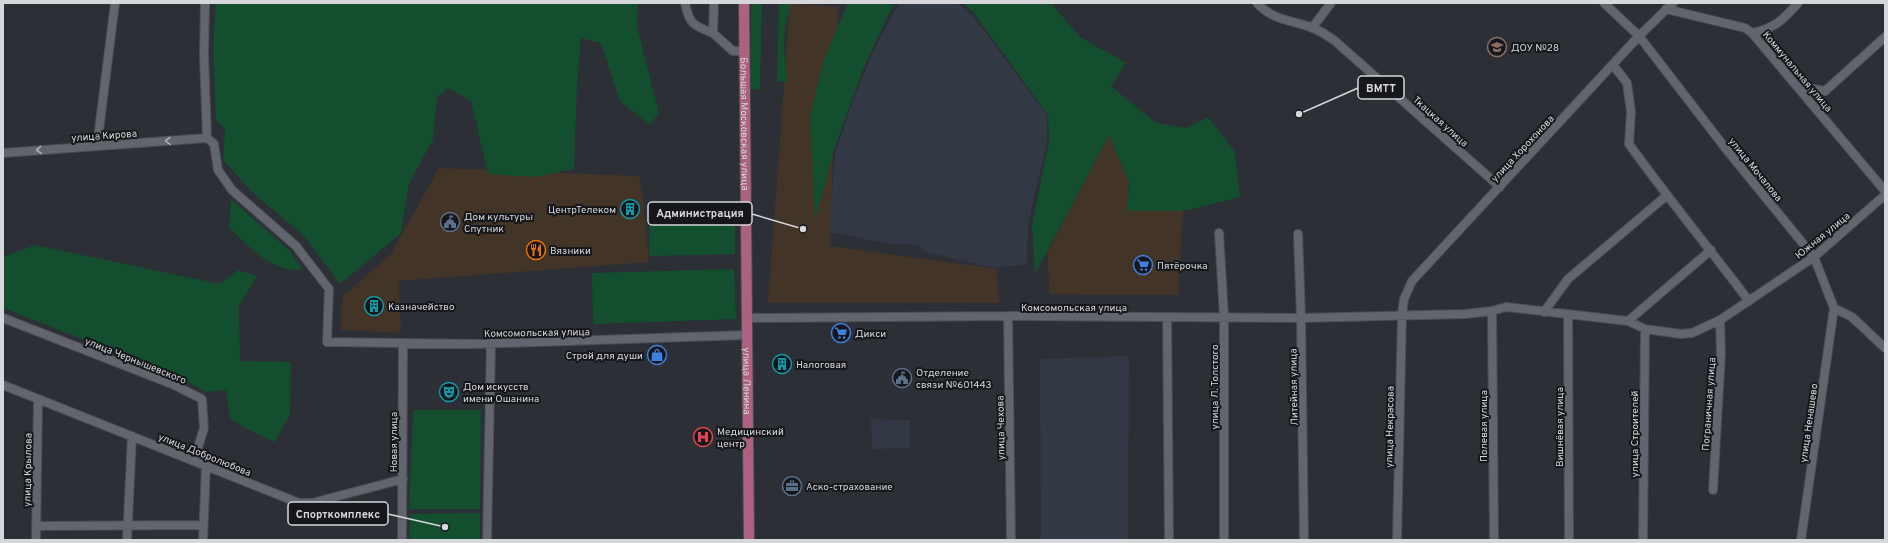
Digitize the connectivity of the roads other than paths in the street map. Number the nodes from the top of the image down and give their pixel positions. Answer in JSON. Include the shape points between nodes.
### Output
{"nodes":[{"id":1,"x":115,"y":3,"type":"edge"},
{"id":2,"x":205,"y":3,"type":"edge"},
{"id":3,"x":685,"y":3,"type":"edge"},
{"id":4,"x":714,"y":3,"type":"edge"},
{"id":5,"x":744,"y":3,"type":"edge"},
{"id":6,"x":1257,"y":3,"type":"edge"},
{"id":7,"x":1331,"y":3,"type":"edge"},
{"id":8,"x":1604,"y":3,"type":"edge"},
{"id":9,"x":1798,"y":3,"type":"edge"},
{"id":10,"x":1670,"y":6,"type":"edge"},
{"id":11,"x":1312,"y":28,"type":"junction"},
{"id":12,"x":714,"y":33,"type":"junction"},
{"id":13,"x":1752,"y":33,"type":"junction"},
{"id":14,"x":1639,"y":36,"type":"junction"},
{"id":15,"x":1885,"y":37,"type":"edge"},
{"id":16,"x":743,"y":51,"type":"junction"},
{"id":17,"x":1612,"y":65,"type":"junction"},
{"id":18,"x":1798,"y":86,"type":"junction"},
{"id":19,"x":207,"y":138,"type":"junction"},
{"id":20,"x":97,"y":146,"type":"junction"},
{"id":21,"x":3,"y":152,"type":"edge"},
{"id":22,"x":1500,"y":187,"type":"junction"},
{"id":23,"x":1885,"y":191,"type":"edge"},
{"id":24,"x":1885,"y":195,"type":"edge"},
{"id":25,"x":1666,"y":196,"type":"junction"},
{"id":26,"x":1219,"y":233,"type":"dead end"},
{"id":27,"x":1298,"y":234,"type":"dead end"},
{"id":28,"x":1711,"y":250,"type":"junction"},
{"id":29,"x":1814,"y":257,"type":"junction"},
{"id":30,"x":1749,"y":301,"type":"junction"},
{"id":31,"x":1834,"y":308,"type":"junction"},
{"id":32,"x":1492,"y":311,"type":"junction"},
{"id":33,"x":1544,"y":312,"type":"junction"},
{"id":34,"x":1402,"y":314,"type":"junction"},
{"id":35,"x":1568,"y":315,"type":"junction"},
{"id":36,"x":1008,"y":316,"type":"junction"},
{"id":37,"x":1224,"y":316,"type":"junction"},
{"id":38,"x":1167,"y":317,"type":"junction"},
{"id":39,"x":3,"y":318,"type":"edge"},
{"id":40,"x":747,"y":318,"type":"junction"},
{"id":41,"x":1301,"y":318,"type":"junction"},
{"id":42,"x":1720,"y":320,"type":"junction"},
{"id":43,"x":1628,"y":321,"type":"junction"},
{"id":44,"x":1645,"y":329,"type":"junction"},
{"id":45,"x":747,"y":335,"type":"junction"},
{"id":46,"x":491,"y":343,"type":"junction"},
{"id":47,"x":403,"y":344,"type":"junction"},
{"id":48,"x":1885,"y":348,"type":"edge"},
{"id":49,"x":3,"y":386,"type":"edge"},
{"id":50,"x":38,"y":400,"type":"junction"},
{"id":51,"x":132,"y":436,"type":"junction"},
{"id":52,"x":194,"y":460,"type":"junction"},
{"id":53,"x":206,"y":465,"type":"junction"},
{"id":54,"x":403,"y":479,"type":"junction"},
{"id":55,"x":1713,"y":490,"type":"dead end"},
{"id":56,"x":203,"y":525,"type":"junction"},
{"id":57,"x":36,"y":526,"type":"junction"},
{"id":58,"x":127,"y":526,"type":"junction"},
{"id":59,"x":36,"y":540,"type":"edge"},
{"id":60,"x":127,"y":540,"type":"edge"},
{"id":61,"x":203,"y":540,"type":"edge"},
{"id":62,"x":402,"y":540,"type":"edge"},
{"id":63,"x":487,"y":540,"type":"edge"},
{"id":64,"x":749,"y":540,"type":"edge"},
{"id":65,"x":1011,"y":540,"type":"edge"},
{"id":66,"x":1169,"y":540,"type":"edge"},
{"id":67,"x":1224,"y":540,"type":"edge"},
{"id":68,"x":1304,"y":540,"type":"edge"},
{"id":69,"x":1397,"y":540,"type":"edge"},
{"id":70,"x":1494,"y":540,"type":"edge"},
{"id":71,"x":1569,"y":540,"type":"edge"},
{"id":72,"x":1643,"y":540,"type":"edge"},
{"id":73,"x":1801,"y":540,"type":"edge"}],
"edges":[{"from":1,"to":20,"type":"street"},
{"from":2,"to":19,"type":"street"},
{"from":3,"to":12,"type":"street","via":[[688,18],[696,27]]},
{"from":4,"to":12,"type":"street"},
{"from":5,"to":16,"type":"main road","name":"Большая Московская улица"},
{"from":6,"to":11,"type":"street","name":"Ткацкая улица","via":[[1269,14],[1280,19]]},
{"from":7,"to":11,"type":"street"},
{"from":8,"to":14,"type":"street","name":"улица Мочалова"},
{"from":9,"to":13,"type":"street","via":[[1769,29]]},
{"from":10,"to":13,"type":"street","name":"Коммунальная улица","via":[[1745,28]]},
{"from":10,"to":14,"type":"street","name":"улица Хорохонова"},
{"from":11,"to":22,"type":"street","name":"Ткацкая улица","via":[[1335,41]]},
{"from":12,"to":16,"type":"street","via":[[733,51]]},
{"from":13,"to":18,"type":"street","name":"Коммунальная улица"},
{"from":14,"to":17,"type":"street","name":"улица Хорохонова"},
{"from":14,"to":29,"type":"street","name":"улица Мочалова"},
{"from":15,"to":18,"type":"street","via":[[1825,91]]},
{"from":16,"to":40,"type":"main road","name":"Большая Московская улица"},
{"from":17,"to":22,"type":"street","name":"улица Хорохонова"},
{"from":17,"to":25,"type":"street","via":[[1627,83],[1632,112],[1629,144]]},
{"from":18,"to":23,"type":"street","name":"Коммунальная улица"},
{"from":19,"to":20,"type":"street","name":"улица Кирова","one_way":true},
{"from":19,"to":47,"type":"street","name":"Комсомольская улица","via":[[214,144],[218,170],[232,190],[296,246],[328,289],[327,342]]},
{"from":20,"to":21,"type":"street","name":"улица Кирова","one_way":true},
{"from":22,"to":34,"type":"street","name":"улица Хорохонова","via":[[1412,280],[1404,299]]},
{"from":24,"to":29,"type":"street","name":"Южная улица"},
{"from":25,"to":28,"type":"street"},
{"from":25,"to":33,"type":"street","via":[[1568,279]]},
{"from":26,"to":37,"type":"street","name":"улица Л. Толстого"},
{"from":27,"to":41,"type":"street","name":"Литейная улица"},
{"from":28,"to":30,"type":"street"},
{"from":28,"to":43,"type":"street"},
{"from":29,"to":30,"type":"street","name":"Южная улица"},
{"from":29,"to":31,"type":"street","name":"улица Мочалова"},
{"from":30,"to":42,"type":"street","name":"Южная улица"},
{"from":31,"to":48,"type":"street","via":[[1852,317]]},
{"from":31,"to":73,"type":"street","name":"улица Ненашево"},
{"from":32,"to":33,"type":"street","name":"Комсомольская улица","via":[[1506,307]]},
{"from":32,"to":34,"type":"street","name":"Комсомольская улица","via":[[1465,314]]},
{"from":32,"to":70,"type":"street","name":"Полевая улица"},
{"from":33,"to":35,"type":"street","name":"Комсомольская улица"},
{"from":34,"to":41,"type":"street","name":"Комсомольская улица"},
{"from":34,"to":69,"type":"street","name":"улица Некрасова"},
{"from":35,"to":43,"type":"street","name":"Южная улица"},
{"from":35,"to":71,"type":"street","name":"Вишнёвая улица"},
{"from":36,"to":38,"type":"street","name":"Комсомольская улица"},
{"from":36,"to":40,"type":"street","name":"Комсомольская улица"},
{"from":36,"to":65,"type":"street","name":"улица Чехова"},
{"from":37,"to":38,"type":"street","name":"Комсомольская улица"},
{"from":37,"to":41,"type":"street","name":"Комсомольская улица"},
{"from":37,"to":67,"type":"street","name":"улица Л. Толстого"},
{"from":38,"to":66,"type":"street"},
{"from":39,"to":52,"type":"street","name":"улица Чернышевского","via":[[172,384],[202,399],[204,428]]},
{"from":40,"to":45,"type":"main road","name":"улица Ленина"},
{"from":41,"to":68,"type":"street","name":"Литейная улица"},
{"from":42,"to":44,"type":"street","name":"Южная улица","via":[[1692,333]]},
{"from":42,"to":55,"type":"street","name":"Пограничная улица","via":[[1721,353]]},
{"from":43,"to":44,"type":"street","name":"Южная улица"},
{"from":44,"to":72,"type":"street","name":"улица Строителей"},
{"from":45,"to":46,"type":"street","name":"Комсомольская улица"},
{"from":45,"to":64,"type":"main road","name":"улица Ленина"},
{"from":46,"to":47,"type":"street","name":"Комсомольская улица"},
{"from":46,"to":63,"type":"street"},
{"from":47,"to":54,"type":"street","name":"Новая улица"},
{"from":49,"to":50,"type":"street","name":"улица Добролюбова"},
{"from":50,"to":51,"type":"street","name":"улица Добролюбова"},
{"from":50,"to":57,"type":"street","name":"улица Крылова"},
{"from":51,"to":52,"type":"street","name":"улица Добролюбова"},
{"from":51,"to":58,"type":"street"},
{"from":52,"to":53,"type":"street","name":"улица Добролюбова"},
{"from":53,"to":54,"type":"street","name":"улица Добролюбова","via":[[299,503],[312,503]]},
{"from":53,"to":56,"type":"street"},
{"from":54,"to":62,"type":"street","name":"Новая улица"},
{"from":56,"to":58,"type":"street"},
{"from":56,"to":61,"type":"street"},
{"from":57,"to":58,"type":"street"},
{"from":57,"to":59,"type":"street","name":"улица Крылова"},
{"from":58,"to":60,"type":"street"}]}
